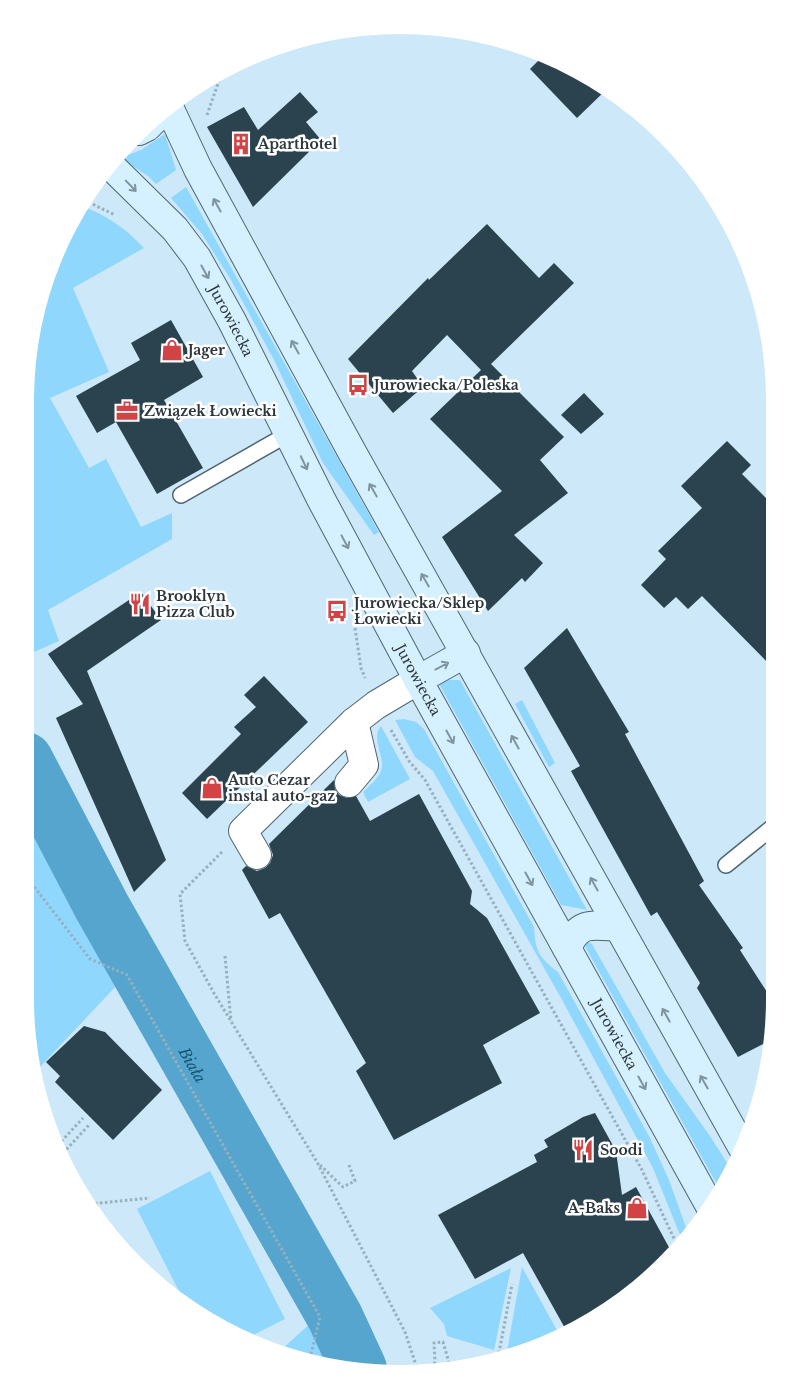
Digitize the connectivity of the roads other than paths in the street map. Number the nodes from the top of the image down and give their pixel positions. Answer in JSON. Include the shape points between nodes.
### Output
{"nodes":[{"id":1,"x":172,"y":113,"type":"edge"},
{"id":2,"x":115,"y":170,"type":"edge"},
{"id":3,"x":290,"y":433,"type":"junction"},
{"id":4,"x":181,"y":495,"type":"dead end"},
{"id":5,"x":466,"y":653,"type":"junction"},
{"id":6,"x":418,"y":680,"type":"junction"},
{"id":7,"x":354,"y":722,"type":"junction"},
{"id":8,"x":349,"y":783,"type":"dead end"},
{"id":9,"x":766,"y":832,"type":"edge"},
{"id":10,"x":257,"y":856,"type":"dead end"},
{"id":11,"x":726,"y":865,"type":"dead end"},
{"id":12,"x":618,"y":926,"type":"junction"},
{"id":13,"x":567,"y":948,"type":"junction"},
{"id":14,"x":738,"y":1139,"type":"edge"},
{"id":15,"x":707,"y":1199,"type":"edge"}],
"edges":[{"from":5,"to":1,"type":"street","one_way":true,"via":[[352,452],[198,169]]},
{"from":2,"to":3,"type":"street","name":"Jurowiecka","one_way":true,"via":[[175,229],[197,258]]},
{"from":3,"to":4,"type":"lane"},
{"from":3,"to":6,"type":"street","name":"Jurowiecka","one_way":true},
{"from":6,"to":5,"type":"street","one_way":true},
{"from":12,"to":5,"type":"street","one_way":true},
{"from":6,"to":7,"type":"street"},
{"from":6,"to":13,"type":"street","name":"Jurowiecka","one_way":true},
{"from":7,"to":8,"type":"street","via":[[364,765]]},
{"from":7,"to":10,"type":"street","via":[[244,831]]},
{"from":9,"to":11,"type":"lane"},
{"from":12,"to":13,"type":"street","via":[[587,926],[576,931]]},
{"from":14,"to":12,"type":"street","one_way":true},
{"from":13,"to":15,"type":"street","name":"Jurowiecka","one_way":true}]}
